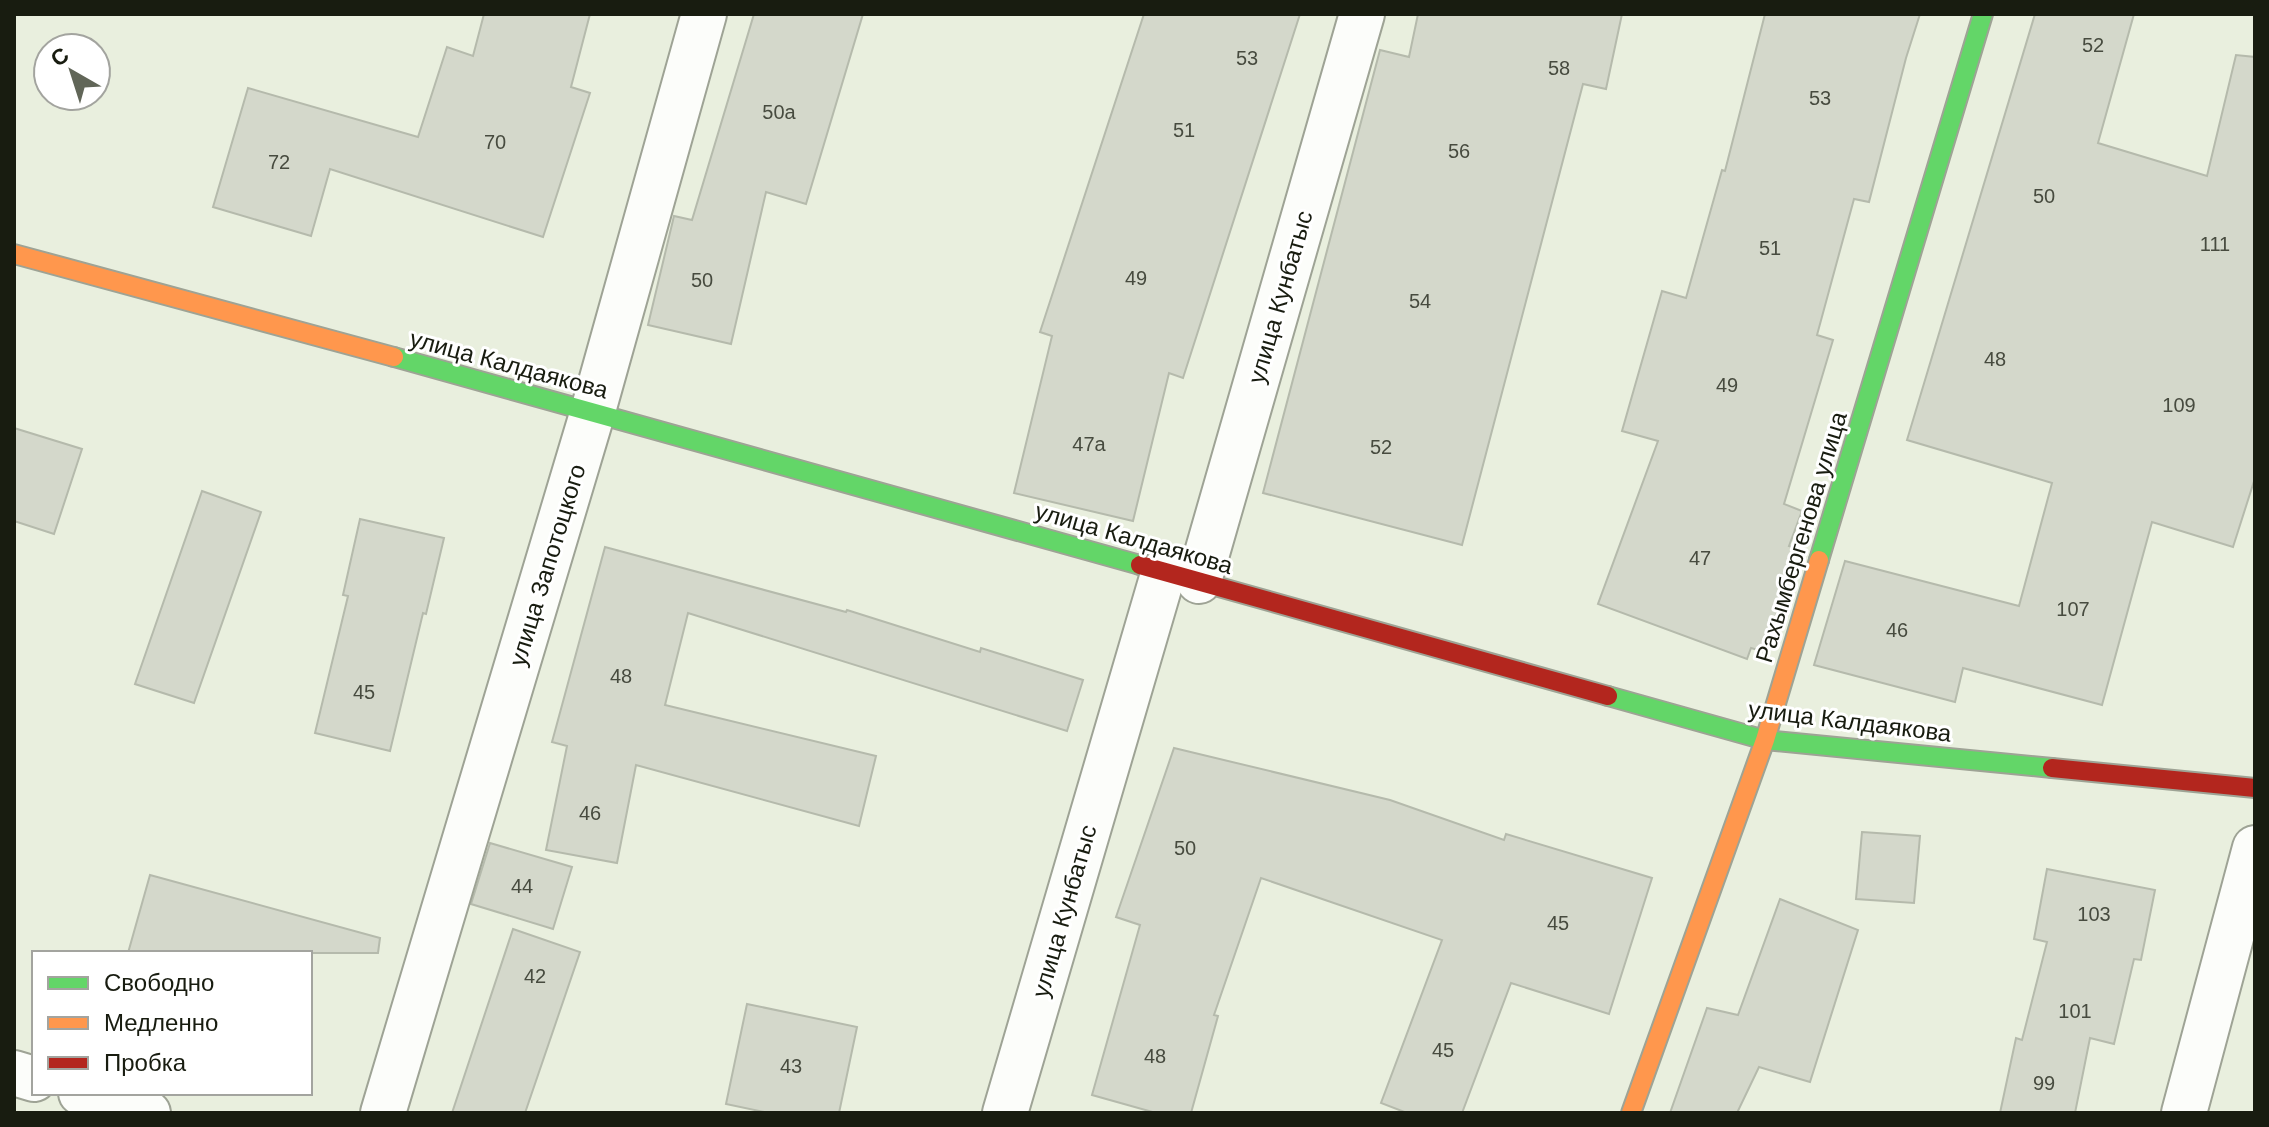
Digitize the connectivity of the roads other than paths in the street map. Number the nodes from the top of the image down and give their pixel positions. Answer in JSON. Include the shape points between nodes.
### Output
{"nodes":[{"id":1,"x":704,"y":14,"type":"edge"},
{"id":2,"x":1362,"y":14,"type":"edge"},
{"id":3,"x":1983,"y":14,"type":"edge"},
{"id":4,"x":14,"y":254,"type":"edge"},
{"id":5,"x":593,"y":411,"type":"junction"},
{"id":6,"x":1181,"y":576,"type":"junction"},
{"id":7,"x":1765,"y":740,"type":"junction"},
{"id":8,"x":2255,"y":788,"type":"edge"},
{"id":9,"x":2255,"y":848,"type":"edge"},
{"id":10,"x":88,"y":1095,"type":"edge"},
{"id":11,"x":148,"y":1113,"type":"edge"},
{"id":12,"x":383,"y":1113,"type":"edge"},
{"id":13,"x":1005,"y":1113,"type":"edge"},
{"id":14,"x":1631,"y":1113,"type":"edge"},
{"id":15,"x":2184,"y":1113,"type":"edge"}],
"edges":[{"from":1,"to":5,"type":"street","name":"улица Запотоцкого"},
{"from":2,"to":6,"type":"street","name":"улица Кунбатыс"},
{"from":3,"to":7,"type":"street","name":"Рахымбергенова улица"},
{"from":4,"to":5,"type":"street","name":"улица Калдаякова"},
{"from":5,"to":6,"type":"street","name":"улица Калдаякова"},
{"from":5,"to":12,"type":"street","name":"улица Запотоцкого"},
{"from":6,"to":7,"type":"street","name":"улица Калдаякова"},
{"from":6,"to":13,"type":"street","name":"улица Кунбатыс"},
{"from":7,"to":8,"type":"street","name":"улица Калдаякова"},
{"from":7,"to":14,"type":"street","name":"Рахымбергенова улица"},
{"from":9,"to":15,"type":"street"},
{"from":10,"to":11,"type":"street"}]}
